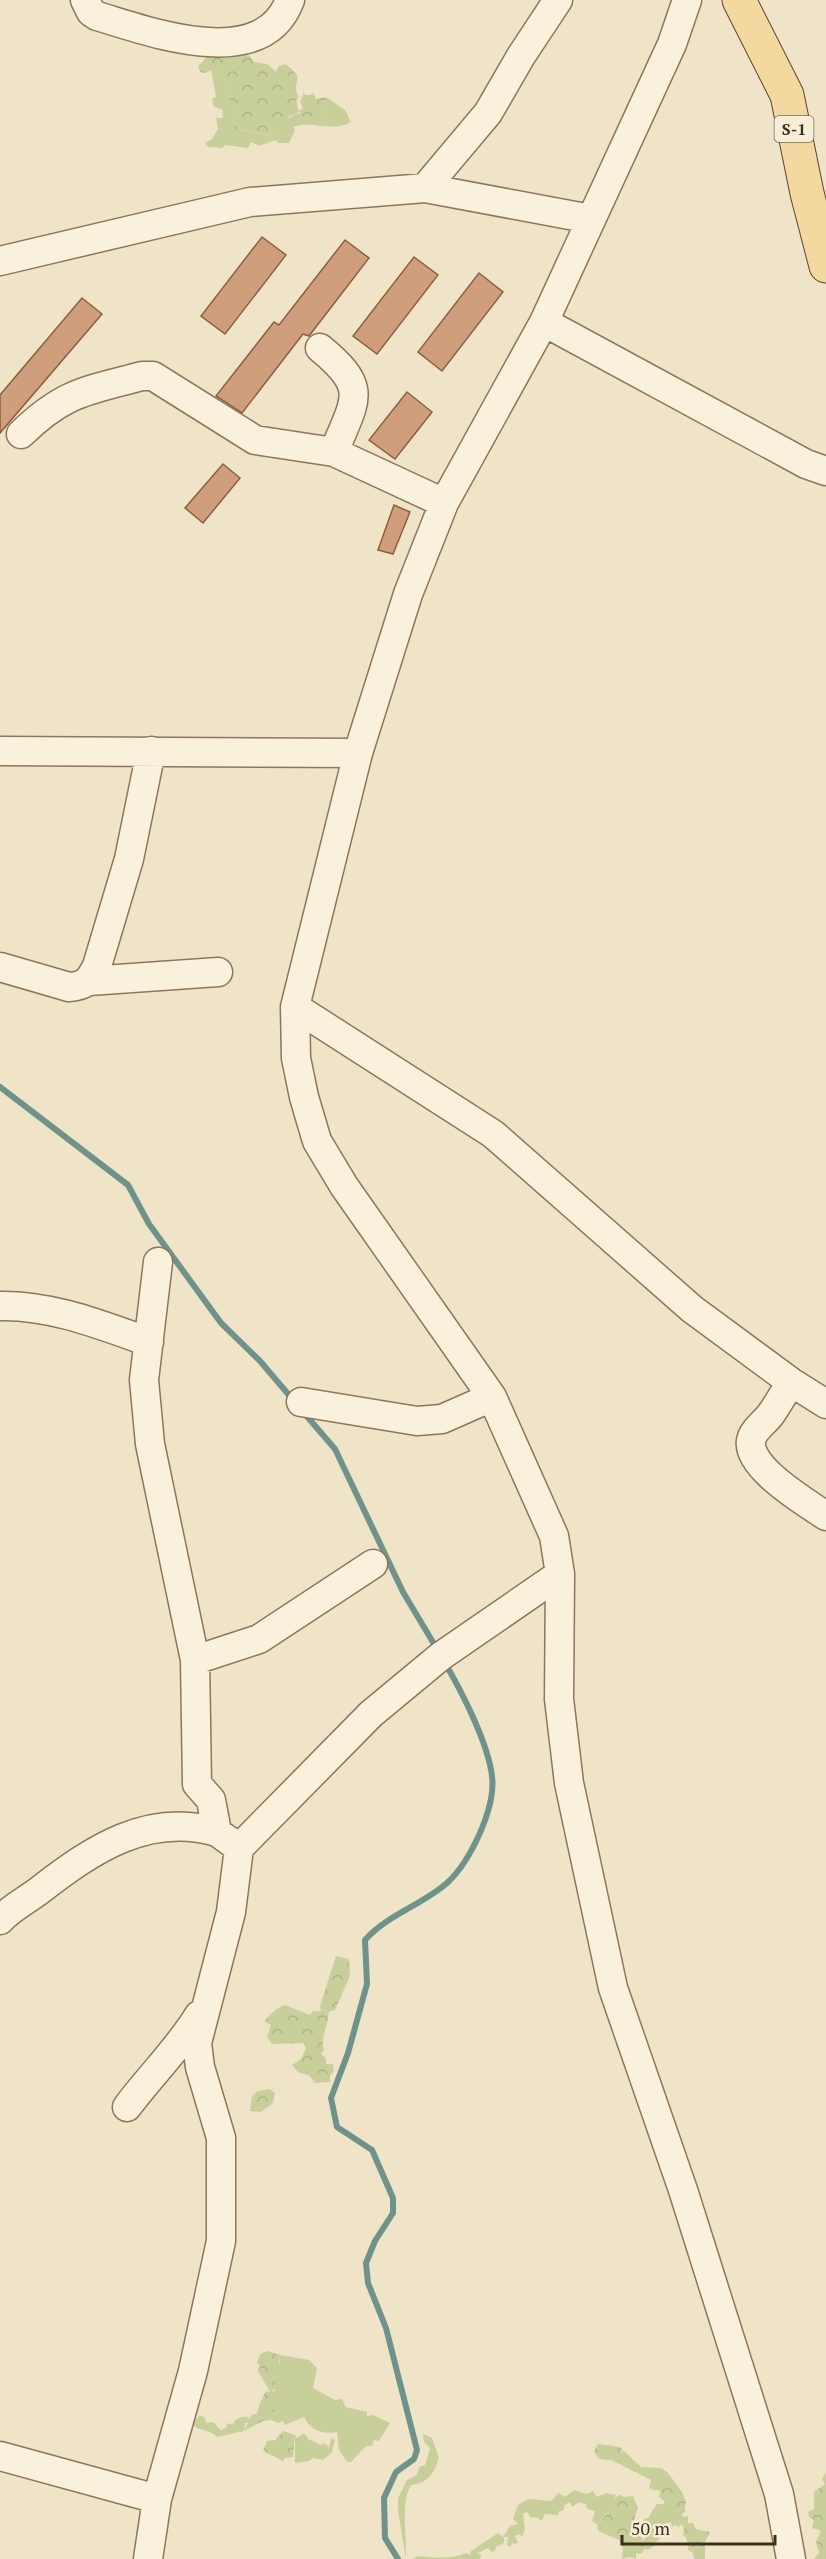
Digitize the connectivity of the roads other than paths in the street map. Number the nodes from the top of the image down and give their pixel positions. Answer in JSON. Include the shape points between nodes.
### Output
{"nodes":[{"id":1,"x":85,"y":0,"type":"edge"},
{"id":2,"x":290,"y":0,"type":"edge"},
{"id":3,"x":558,"y":0,"type":"edge"},
{"id":4,"x":687,"y":0,"type":"edge"},
{"id":5,"x":739,"y":0,"type":"edge"},
{"id":6,"x":425,"y":188,"type":"junction"},
{"id":7,"x":591,"y":219,"type":"junction"},
{"id":8,"x":0,"y":261,"type":"edge"},
{"id":9,"x":826,"y":266,"type":"edge"},
{"id":10,"x":544,"y":322,"type":"junction"},
{"id":11,"x":320,"y":348,"type":"dead end"},
{"id":12,"x":21,"y":434,"type":"dead end"},
{"id":13,"x":334,"y":452,"type":"junction"},
{"id":14,"x":826,"y":471,"type":"edge"},
{"id":15,"x":444,"y":503,"type":"junction"},
{"id":16,"x":0,"y":751,"type":"edge"},
{"id":17,"x":151,"y":751,"type":"junction"},
{"id":18,"x":358,"y":753,"type":"junction"},
{"id":19,"x":0,"y":967,"type":"edge"},
{"id":20,"x":218,"y":972,"type":"dead end"},
{"id":21,"x":89,"y":981,"type":"junction"},
{"id":22,"x":295,"y":1006,"type":"junction"},
{"id":23,"x":158,"y":1262,"type":"dead end"},
{"id":24,"x":0,"y":1306,"type":"edge"},
{"id":25,"x":150,"y":1342,"type":"junction"},
{"id":26,"x":791,"y":1382,"type":"junction"},
{"id":27,"x":492,"y":1397,"type":"junction"},
{"id":28,"x":301,"y":1402,"type":"dead end"},
{"id":29,"x":826,"y":1404,"type":"edge"},
{"id":30,"x":826,"y":1516,"type":"edge"},
{"id":31,"x":373,"y":1564,"type":"dead end"},
{"id":32,"x":560,"y":1574,"type":"junction"},
{"id":33,"x":195,"y":1660,"type":"junction"},
{"id":34,"x":197,"y":1784,"type":"junction"},
{"id":35,"x":172,"y":1825,"type":"junction"},
{"id":36,"x":228,"y":1840,"type":"junction"},
{"id":37,"x":0,"y":1920,"type":"edge"},
{"id":38,"x":205,"y":2006,"type":"junction"},
{"id":39,"x":127,"y":2107,"type":"dead end"},
{"id":40,"x":0,"y":2456,"type":"edge"},
{"id":41,"x":157,"y":2499,"type":"junction"},
{"id":42,"x":148,"y":2559,"type":"edge"},
{"id":43,"x":790,"y":2559,"type":"edge"}],
"edges":[{"from":1,"to":2,"type":"street","via":[[98,16],[207,43],[232,43],[266,30]]},
{"from":3,"to":6,"type":"street","via":[[488,113]]},
{"from":4,"to":7,"type":"street","via":[[672,44]]},
{"from":5,"to":9,"type":"main road","number":"S-1","via":[[787,95]]},
{"from":6,"to":7,"type":"street"},
{"from":6,"to":8,"type":"street","via":[[250,201]]},
{"from":7,"to":10,"type":"street"},
{"from":10,"to":14,"type":"street","via":[[806,464]]},
{"from":10,"to":15,"type":"street"},
{"from":11,"to":13,"type":"street","via":[[341,366],[355,393]]},
{"from":12,"to":13,"type":"street","via":[[45,411],[71,395],[153,376],[255,440]]},
{"from":13,"to":15,"type":"street"},
{"from":15,"to":18,"type":"street","via":[[408,594]]},
{"from":16,"to":17,"type":"street"},
{"from":17,"to":18,"type":"street"},
{"from":17,"to":21,"type":"street","via":[[129,859]]},
{"from":18,"to":22,"type":"street"},
{"from":19,"to":21,"type":"street","via":[[69,987]]},
{"from":20,"to":21,"type":"street"},
{"from":22,"to":26,"type":"street","via":[[493,1134],[692,1309]]},
{"from":22,"to":27,"type":"street","via":[[296,1058],[317,1141],[344,1186]]},
{"from":23,"to":25,"type":"street"},
{"from":24,"to":25,"type":"street","via":[[45,1309]]},
{"from":25,"to":33,"type":"street","via":[[144,1380],[150,1444]]},
{"from":26,"to":29,"type":"street"},
{"from":26,"to":30,"type":"street","via":[[752,1436],[751,1446],[756,1461],[775,1479]]},
{"from":27,"to":28,"type":"street","via":[[442,1419],[417,1421]]},
{"from":27,"to":32,"type":"street","via":[[554,1536]]},
{"from":31,"to":33,"type":"street","via":[[259,1639]]},
{"from":32,"to":36,"type":"street","via":[[441,1656]]},
{"from":32,"to":43,"type":"street","via":[[559,1699],[569,1783],[613,1988],[683,2190],[779,2494]]},
{"from":33,"to":34,"type":"street"},
{"from":34,"to":35,"type":"street","via":[[192,1804]]},
{"from":34,"to":36,"type":"street","via":[[211,1800]]},
{"from":35,"to":36,"type":"street","via":[[195,1825]]},
{"from":35,"to":37,"type":"street","via":[[120,1837],[77,1862]]},
{"from":36,"to":38,"type":"street","via":[[231,1912]]},
{"from":38,"to":39,"type":"street","via":[[186,2037]]},
{"from":38,"to":41,"type":"street","via":[[197,2043],[221,2138],[220,2241],[193,2371]]},
{"from":40,"to":41,"type":"street"},
{"from":41,"to":42,"type":"street"}]}
